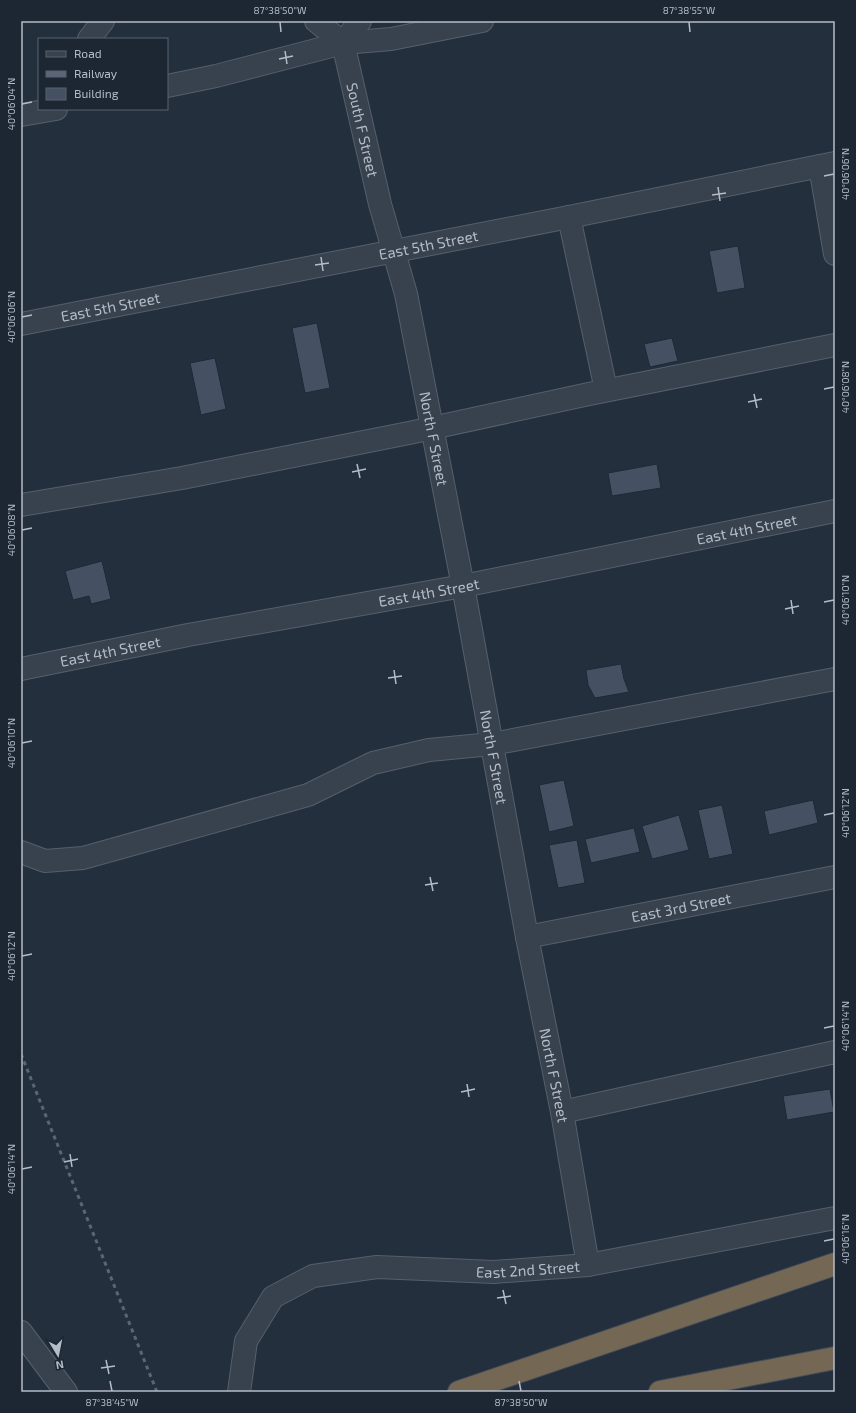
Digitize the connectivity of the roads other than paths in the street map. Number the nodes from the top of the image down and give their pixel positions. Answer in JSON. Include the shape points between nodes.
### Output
{"nodes":[{"id":1,"x":103,"y":21,"type":"edge"},
{"id":2,"x":316,"y":21,"type":"edge"},
{"id":3,"x":360,"y":21,"type":"edge"},
{"id":4,"x":482,"y":21,"type":"edge"},
{"id":5,"x":90,"y":38,"type":"edge"},
{"id":6,"x":343,"y":43,"type":"junction"},
{"id":7,"x":168,"y":86,"type":"edge"},
{"id":8,"x":38,"y":97,"type":"edge"},
{"id":9,"x":50,"y":110,"type":"edge"},
{"id":10,"x":21,"y":111,"type":"edge"},
{"id":11,"x":21,"y":115,"type":"edge"},
{"id":12,"x":827,"y":164,"type":"edge"},
{"id":13,"x":569,"y":217,"type":"junction"},
{"id":14,"x":393,"y":251,"type":"junction"},
{"id":15,"x":835,"y":254,"type":"edge"},
{"id":16,"x":21,"y":324,"type":"edge"},
{"id":17,"x":835,"y":345,"type":"edge"},
{"id":18,"x":606,"y":390,"type":"junction"},
{"id":19,"x":432,"y":427,"type":"junction"},
{"id":20,"x":21,"y":505,"type":"edge"},
{"id":21,"x":835,"y":511,"type":"edge"},
{"id":22,"x":463,"y":586,"type":"junction"},
{"id":23,"x":21,"y":669,"type":"edge"},
{"id":24,"x":835,"y":679,"type":"edge"},
{"id":25,"x":492,"y":744,"type":"junction"},
{"id":26,"x":21,"y":852,"type":"edge"},
{"id":27,"x":835,"y":877,"type":"edge"},
{"id":28,"x":527,"y":937,"type":"junction"},
{"id":29,"x":835,"y":1052,"type":"edge"},
{"id":30,"x":562,"y":1112,"type":"junction"},
{"id":31,"x":835,"y":1218,"type":"edge"},
{"id":32,"x":835,"y":1264,"type":"edge"},
{"id":33,"x":588,"y":1265,"type":"junction"},
{"id":34,"x":21,"y":1332,"type":"edge"},
{"id":35,"x":835,"y":1358,"type":"edge"},
{"id":36,"x":66,"y":1392,"type":"edge"},
{"id":37,"x":239,"y":1392,"type":"edge"},
{"id":38,"x":459,"y":1392,"type":"edge"},
{"id":39,"x":660,"y":1392,"type":"edge"}],
"edges":[{"from":1,"to":5,"type":"street"},
{"from":2,"to":6,"type":"street"},
{"from":3,"to":6,"type":"street"},
{"from":4,"to":6,"type":"street","via":[[391,39]]},
{"from":6,"to":7,"type":"street"},
{"from":6,"to":14,"type":"street","name":"South F Street"},
{"from":8,"to":10,"type":"street"},
{"from":9,"to":11,"type":"street"},
{"from":12,"to":13,"type":"street","name":"East 5th Street"},
{"from":12,"to":15,"type":"street"},
{"from":13,"to":14,"type":"street","name":"East 5th Street"},
{"from":13,"to":18,"type":"street"},
{"from":14,"to":16,"type":"street","name":"East 5th Street"},
{"from":14,"to":19,"type":"street","name":"North F Street","via":[[406,294]]},
{"from":17,"to":18,"type":"street"},
{"from":18,"to":19,"type":"street"},
{"from":19,"to":20,"type":"street","via":[[182,478]]},
{"from":19,"to":22,"type":"street","name":"North F Street"},
{"from":21,"to":22,"type":"street","name":"East 4th Street"},
{"from":22,"to":23,"type":"street","name":"East 4th Street","via":[[188,635]]},
{"from":22,"to":25,"type":"street","name":"North F Street"},
{"from":24,"to":25,"type":"street"},
{"from":25,"to":26,"type":"street","via":[[429,750],[373,763],[308,795],[84,858],[45,861]]},
{"from":25,"to":28,"type":"street","name":"North F Street"},
{"from":27,"to":28,"type":"street","name":"East 3rd Street"},
{"from":28,"to":30,"type":"street","name":"North F Street"},
{"from":29,"to":30,"type":"street"},
{"from":30,"to":33,"type":"street","name":"North F Street"},
{"from":31,"to":33,"type":"street","name":"East 2nd Street"},
{"from":32,"to":38,"type":"highway"},
{"from":33,"to":37,"type":"street","name":"East 2nd Street","via":[[494,1272],[377,1266],[313,1276],[273,1297],[246,1341]]},
{"from":34,"to":36,"type":"street"},
{"from":35,"to":39,"type":"highway"}]}
